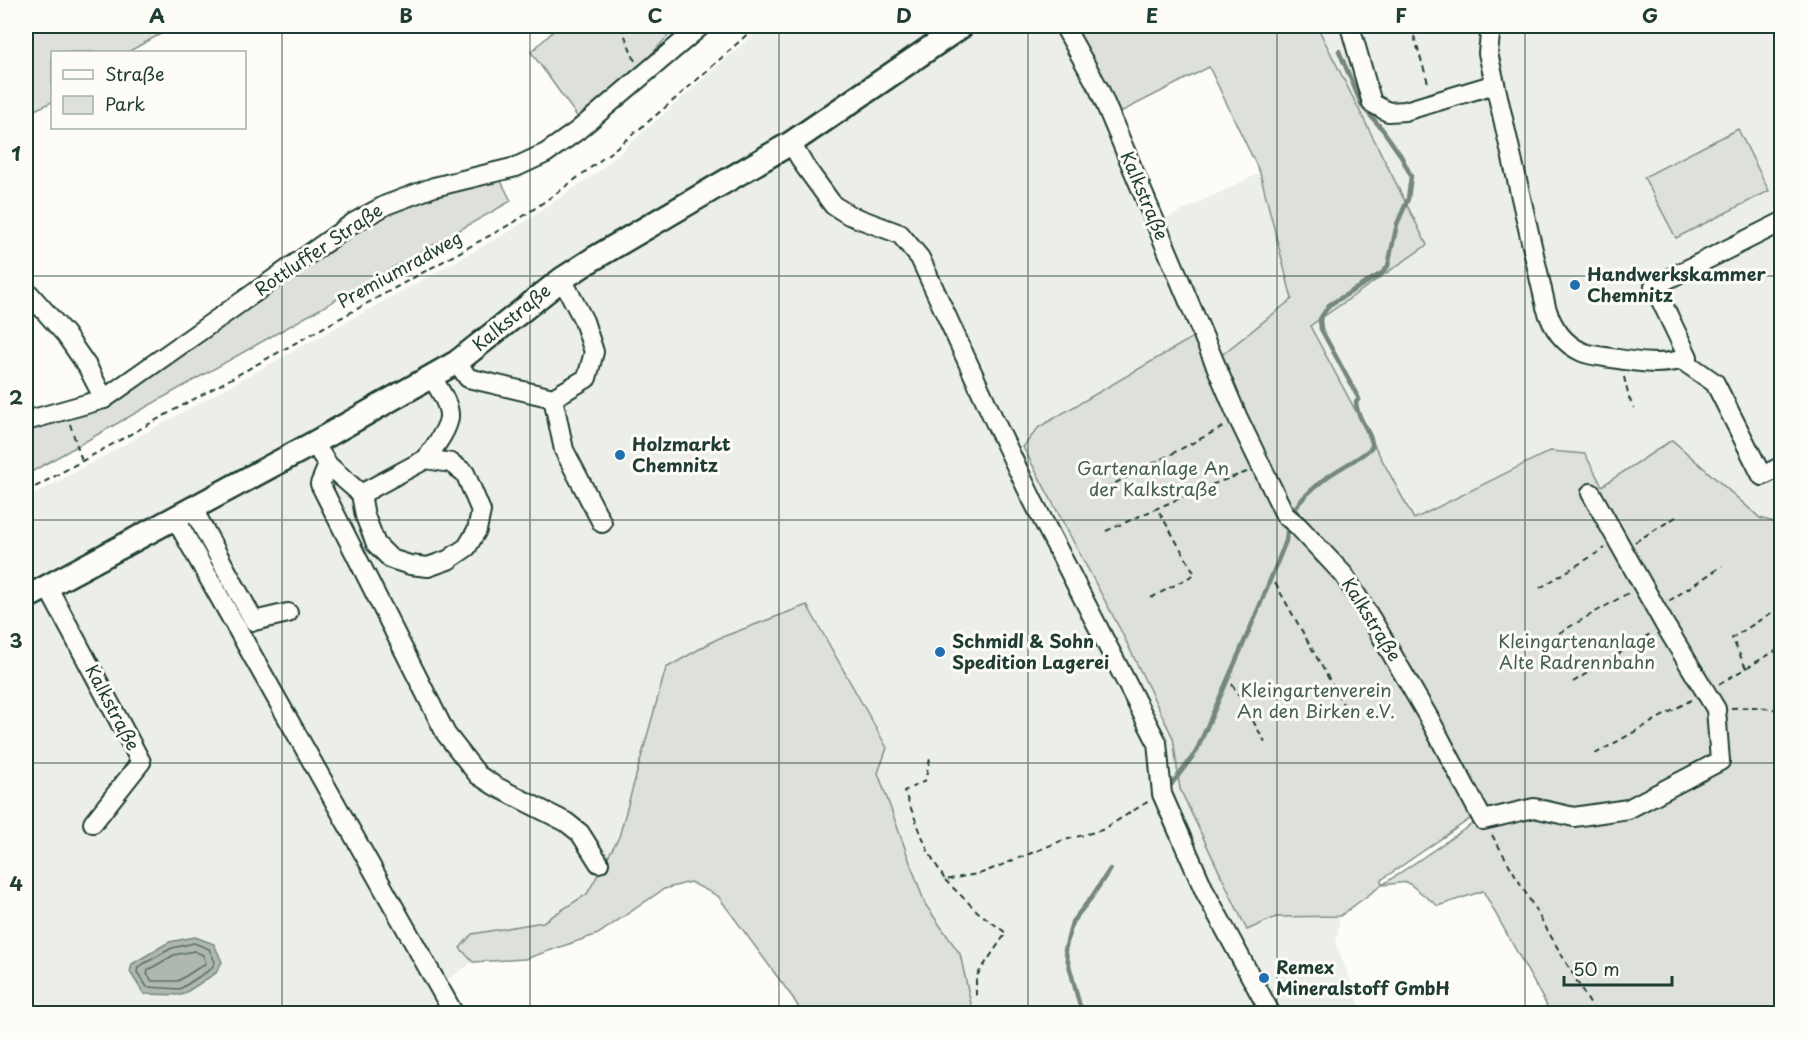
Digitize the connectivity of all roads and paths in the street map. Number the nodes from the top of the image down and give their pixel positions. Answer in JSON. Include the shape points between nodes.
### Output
{"nodes":[{"id":1,"x":621,"y":26,"type":"edge"},
{"id":2,"x":701,"y":26,"type":"edge"},
{"id":3,"x":756,"y":26,"type":"edge"},
{"id":4,"x":962,"y":26,"type":"edge"},
{"id":5,"x":1064,"y":26,"type":"edge"},
{"id":6,"x":1350,"y":26,"type":"edge"},
{"id":7,"x":1411,"y":26,"type":"edge"},
{"id":8,"x":1491,"y":26,"type":"edge"},
{"id":9,"x":641,"y":78,"type":"junction"},
{"id":10,"x":1496,"y":84,"type":"junction"},
{"id":11,"x":1434,"y":103,"type":"junction"},
{"id":12,"x":791,"y":143,"type":"junction"},
{"id":13,"x":1782,"y":222,"type":"edge"},
{"id":14,"x":562,"y":279,"type":"junction"},
{"id":15,"x":26,"y":290,"type":"edge"},
{"id":16,"x":1624,"y":360,"type":"junction"},
{"id":17,"x":1682,"y":360,"type":"junction"},
{"id":18,"x":457,"y":362,"type":"junction"},
{"id":19,"x":432,"y":376,"type":"junction"},
{"id":20,"x":553,"y":398,"type":"junction"},
{"id":21,"x":104,"y":399,"type":"junction"},
{"id":22,"x":1634,"y":408,"type":"dead end"},
{"id":23,"x":66,"y":410,"type":"junction"},
{"id":24,"x":1238,"y":418,"type":"junction"},
{"id":25,"x":26,"y":420,"type":"edge"},
{"id":26,"x":314,"y":442,"type":"junction"},
{"id":27,"x":426,"y":459,"type":"junction"},
{"id":28,"x":82,"y":461,"type":"junction"},
{"id":29,"x":328,"y":465,"type":"junction"},
{"id":30,"x":1782,"y":466,"type":"edge"},
{"id":31,"x":1262,"y":467,"type":"junction"},
{"id":32,"x":1106,"y":488,"type":"dead end"},
{"id":33,"x":26,"y":492,"type":"edge"},
{"id":34,"x":1591,"y":493,"type":"dead end"},
{"id":35,"x":361,"y":494,"type":"junction"},
{"id":36,"x":1157,"y":508,"type":"junction"},
{"id":37,"x":184,"y":514,"type":"junction"},
{"id":38,"x":1676,"y":516,"type":"dead end"},
{"id":39,"x":602,"y":523,"type":"dead end"},
{"id":40,"x":1106,"y":531,"type":"dead end"},
{"id":41,"x":1620,"y":545,"type":"junction"},
{"id":42,"x":1722,"y":566,"type":"dead end"},
{"id":43,"x":1275,"y":583,"type":"dead end"},
{"id":44,"x":1642,"y":584,"type":"junction"},
{"id":45,"x":47,"y":586,"type":"junction"},
{"id":46,"x":1540,"y":588,"type":"dead end"},
{"id":47,"x":26,"y":598,"type":"edge"},
{"id":48,"x":1151,"y":598,"type":"dead end"},
{"id":49,"x":1782,"y":606,"type":"edge"},
{"id":50,"x":1656,"y":609,"type":"junction"},
{"id":51,"x":288,"y":614,"type":"dead end"},
{"id":52,"x":1665,"y":625,"type":"junction"},
{"id":53,"x":1559,"y":633,"type":"dead end"},
{"id":54,"x":1782,"y":647,"type":"edge"},
{"id":55,"x":1746,"y":668,"type":"junction"},
{"id":56,"x":1573,"y":682,"type":"dead end"},
{"id":57,"x":1232,"y":684,"type":"dead end"},
{"id":58,"x":1707,"y":692,"type":"junction"},
{"id":59,"x":1343,"y":704,"type":"dead end"},
{"id":60,"x":1716,"y":710,"type":"junction"},
{"id":61,"x":1782,"y":710,"type":"edge"},
{"id":62,"x":1265,"y":742,"type":"dead end"},
{"id":63,"x":1595,"y":753,"type":"dead end"},
{"id":64,"x":930,"y":759,"type":"dead end"},
{"id":65,"x":1162,"y":794,"type":"junction"},
{"id":66,"x":1483,"y":820,"type":"junction"},
{"id":67,"x":93,"y":823,"type":"dead end"},
{"id":68,"x":599,"y":863,"type":"dead end"},
{"id":69,"x":945,"y":880,"type":"junction"},
{"id":70,"x":976,"y":997,"type":"dead end"},
{"id":71,"x":454,"y":1014,"type":"edge"},
{"id":72,"x":1271,"y":1014,"type":"edge"},
{"id":73,"x":1596,"y":1014,"type":"edge"}],
"edges":[{"from":1,"to":9,"type":"path"},
{"from":2,"to":9,"type":"street","name":"Rottluffer Straße"},
{"from":3,"to":28,"type":"path","name":"Premiumradweg","via":[[632,134],[516,221]]},
{"from":4,"to":12,"type":"main road","name":"Kalkstraße"},
{"from":5,"to":24,"type":"street","name":"Kalkstraße","via":[[1099,89]]},
{"from":6,"to":11,"type":"street","via":[[1372,103],[1388,112]]},
{"from":7,"to":11,"type":"path"},
{"from":8,"to":10,"type":"street","via":[[1488,53]]},
{"from":9,"to":21,"type":"street","name":"Rottluffer Straße","via":[[546,153],[516,167],[434,187],[386,205],[353,223]]},
{"from":10,"to":11,"type":"street"},
{"from":10,"to":16,"type":"street","via":[[1550,319],[1557,334],[1582,353]]},
{"from":12,"to":14,"type":"main road","name":"Kalkstraße"},
{"from":12,"to":65,"type":"street","via":[[833,205],[900,234],[920,258],[994,422],[1157,742]]},
{"from":13,"to":17,"type":"street","via":[[1654,286],[1688,357]]},
{"from":14,"to":18,"type":"main road","name":"Kalkstraße"},
{"from":14,"to":20,"type":"street","via":[[584,321],[594,352],[587,378]]},
{"from":15,"to":21,"type":"street","via":[[65,333]]},
{"from":16,"to":17,"type":"street"},
{"from":16,"to":22,"type":"path","via":[[1625,386]]},
{"from":17,"to":30,"type":"street","via":[[1715,383],[1762,476]]},
{"from":18,"to":19,"type":"main road","name":"Kalkstraße"},
{"from":18,"to":20,"type":"street","via":[[468,378]]},
{"from":19,"to":26,"type":"main road","name":"Kalkstraße"},
{"from":19,"to":27,"type":"street","via":[[449,418]]},
{"from":20,"to":39,"type":"street","via":[[564,450]]},
{"from":21,"to":23,"type":"street","name":"Rottluffer Straße"},
{"from":23,"to":25,"type":"street","name":"Rottluffer Straße"},
{"from":23,"to":28,"type":"path"},
{"from":24,"to":31,"type":"street","name":"Kalkstraße"},
{"from":24,"to":32,"type":"path"},
{"from":26,"to":29,"type":"street"},
{"from":26,"to":37,"type":"main road","name":"Kalkstraße"},
{"from":27,"to":35,"type":"street"},
{"from":27,"to":35,"type":"street","via":[[451,463],[465,473],[481,511],[477,530],[467,547],[448,560],[428,567],[391,559],[376,544]]},
{"from":28,"to":33,"type":"path","name":"Premiumradweg"},
{"from":29,"to":35,"type":"street"},
{"from":29,"to":68,"type":"street","via":[[320,484],[446,734],[478,775],[566,822],[580,833]]},
{"from":31,"to":36,"type":"path","via":[[1205,486]]},
{"from":31,"to":66,"type":"street","name":"Kalkstraße","via":[[1291,520],[1344,575],[1429,718]]},
{"from":34,"to":41,"type":"street"},
{"from":36,"to":40,"type":"path"},
{"from":36,"to":48,"type":"path","via":[[1195,574]]},
{"from":37,"to":45,"type":"main road","name":"Kalkstraße"},
{"from":37,"to":51,"type":"street","via":[[254,621]]},
{"from":37,"to":71,"type":"street"},
{"from":38,"to":41,"type":"path"},
{"from":41,"to":44,"type":"street"},
{"from":41,"to":46,"type":"path"},
{"from":42,"to":50,"type":"path"},
{"from":43,"to":59,"type":"path"},
{"from":44,"to":50,"type":"street"},
{"from":44,"to":53,"type":"path"},
{"from":45,"to":47,"type":"main road","name":"Kalkstraße"},
{"from":45,"to":67,"type":"street","name":"Kalkstraße","via":[[141,762]]},
{"from":49,"to":55,"type":"path","via":[[1732,638]]},
{"from":50,"to":52,"type":"street"},
{"from":52,"to":56,"type":"path"},
{"from":52,"to":58,"type":"street"},
{"from":54,"to":55,"type":"path"},
{"from":55,"to":58,"type":"path"},
{"from":57,"to":62,"type":"path"},
{"from":58,"to":60,"type":"street"},
{"from":58,"to":63,"type":"path"},
{"from":60,"to":61,"type":"path"},
{"from":60,"to":66,"type":"street","via":[[1720,760],[1628,809],[1574,817],[1534,808]]},
{"from":64,"to":69,"type":"path","via":[[925,781],[904,791],[928,851]]},
{"from":65,"to":69,"type":"path","via":[[1102,830],[1061,841],[982,873]]},
{"from":65,"to":72,"type":"street","via":[[1205,892]]},
{"from":66,"to":73,"type":"path"},
{"from":69,"to":70,"type":"path","via":[[1006,933],[976,977]]}]}
